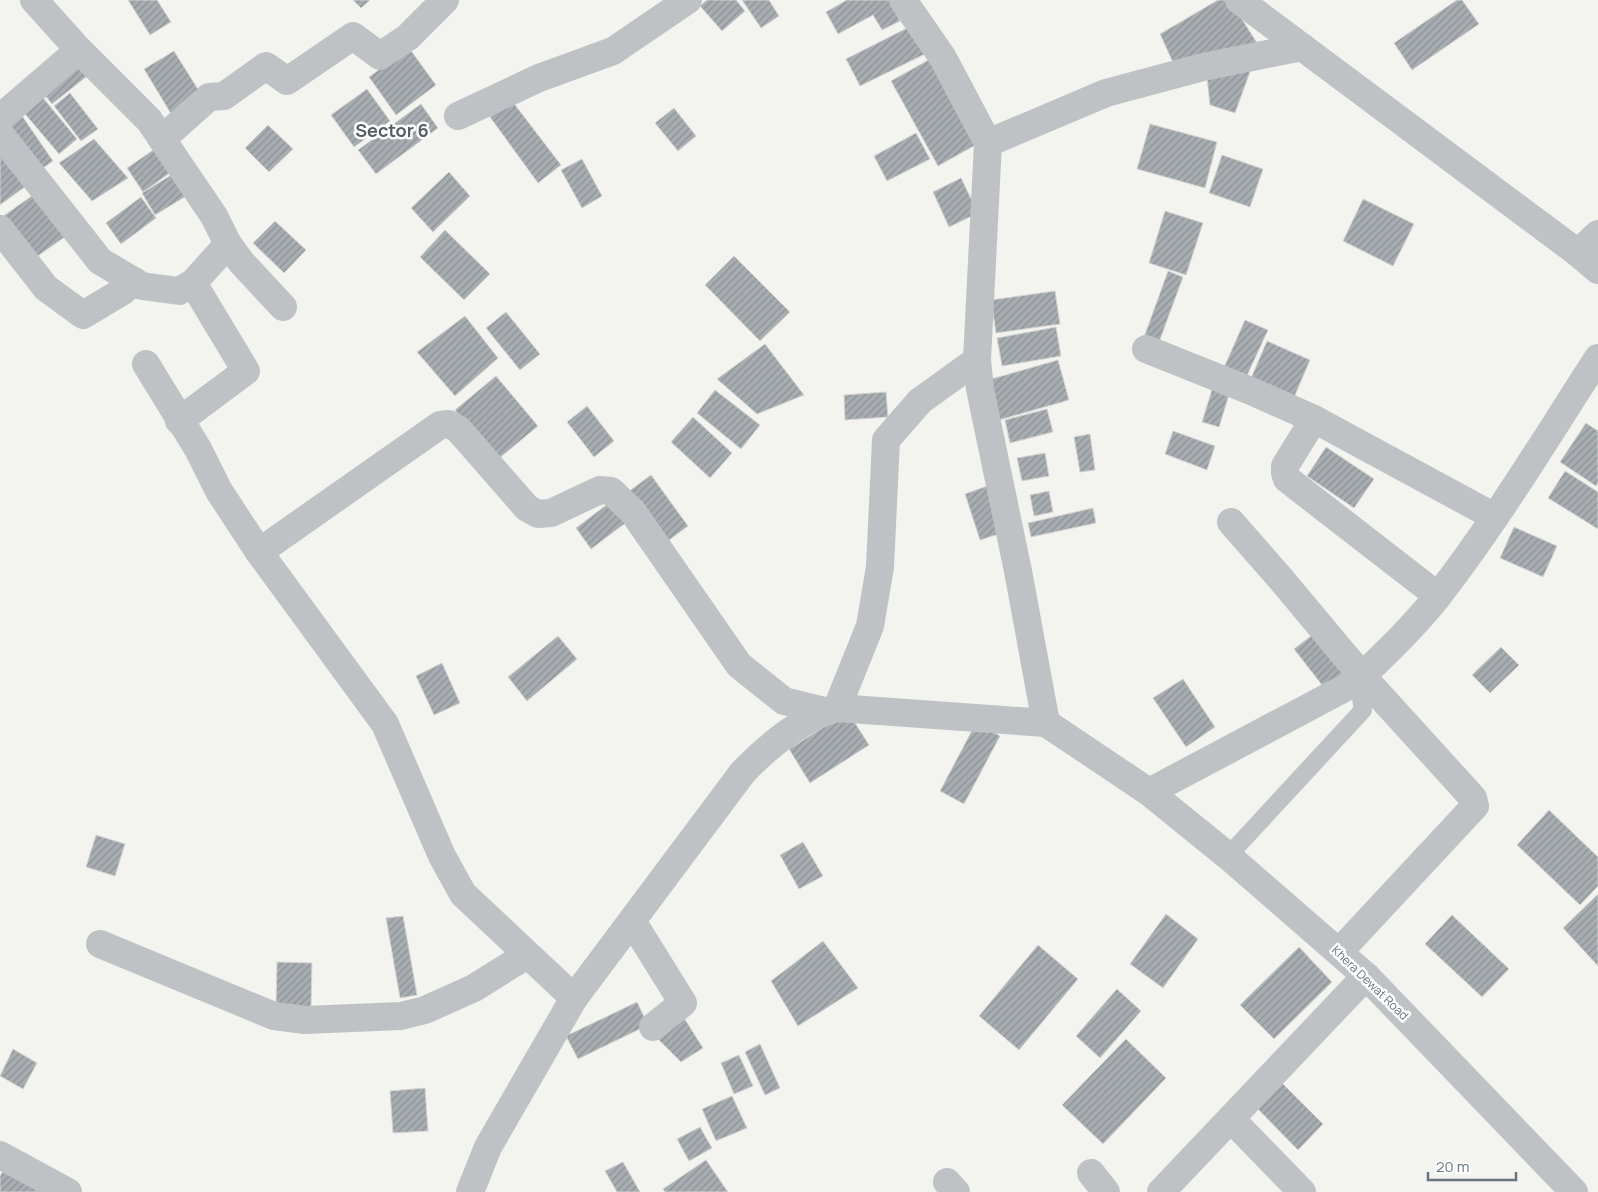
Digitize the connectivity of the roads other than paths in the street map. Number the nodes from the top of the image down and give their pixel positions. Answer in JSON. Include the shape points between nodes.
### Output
{"nodes":[{"id":1,"x":34,"y":0,"type":"edge"},
{"id":2,"x":445,"y":0,"type":"edge"},
{"id":3,"x":688,"y":0,"type":"edge"},
{"id":4,"x":903,"y":0,"type":"edge"},
{"id":5,"x":1239,"y":0,"type":"edge"},
{"id":6,"x":1302,"y":48,"type":"junction"},
{"id":7,"x":79,"y":50,"type":"junction"},
{"id":8,"x":458,"y":116,"type":"dead end"},
{"id":9,"x":0,"y":118,"type":"edge"},
{"id":10,"x":0,"y":134,"type":"edge"},
{"id":11,"x":162,"y":139,"type":"junction"},
{"id":12,"x":988,"y":143,"type":"junction"},
{"id":13,"x":0,"y":229,"type":"edge"},
{"id":14,"x":1598,"y":234,"type":"edge"},
{"id":15,"x":228,"y":244,"type":"junction"},
{"id":16,"x":1588,"y":261,"type":"edge"},
{"id":17,"x":134,"y":281,"type":"junction"},
{"id":18,"x":193,"y":283,"type":"junction"},
{"id":19,"x":283,"y":307,"type":"dead end"},
{"id":20,"x":1146,"y":349,"type":"dead end"},
{"id":21,"x":1598,"y":358,"type":"edge"},
{"id":22,"x":977,"y":360,"type":"junction"},
{"id":23,"x":146,"y":364,"type":"dead end"},
{"id":24,"x":1314,"y":419,"type":"junction"},
{"id":25,"x":179,"y":421,"type":"junction"},
{"id":26,"x":1495,"y":517,"type":"junction"},
{"id":27,"x":1231,"y":522,"type":"dead end"},
{"id":28,"x":259,"y":552,"type":"junction"},
{"id":29,"x":1438,"y":596,"type":"junction"},
{"id":30,"x":1360,"y":678,"type":"junction"},
{"id":31,"x":831,"y":710,"type":"junction"},
{"id":32,"x":1046,"y":723,"type":"junction"},
{"id":33,"x":1149,"y":792,"type":"junction"},
{"id":34,"x":1228,"y":856,"type":"junction"},
{"id":35,"x":632,"y":921,"type":"junction"},
{"id":36,"x":100,"y":944,"type":"dead end"},
{"id":37,"x":1339,"y":952,"type":"junction"},
{"id":38,"x":527,"y":955,"type":"junction"},
{"id":39,"x":1366,"y":976,"type":"junction"},
{"id":40,"x":574,"y":998,"type":"junction"},
{"id":41,"x":653,"y":1027,"type":"dead end"},
{"id":42,"x":1231,"y":1119,"type":"junction"},
{"id":43,"x":0,"y":1155,"type":"edge"},
{"id":44,"x":68,"y":1192,"type":"edge"},
{"id":45,"x":470,"y":1192,"type":"edge"},
{"id":46,"x":1161,"y":1192,"type":"edge"},
{"id":47,"x":1302,"y":1192,"type":"edge"},
{"id":48,"x":1574,"y":1192,"type":"edge"}],
"edges":[{"from":1,"to":7,"type":"street"},
{"from":2,"to":11,"type":"street","via":[[408,37],[380,56],[353,36],[287,81],[266,66],[224,96],[209,97]]},
{"from":3,"to":8,"type":"street","via":[[613,51],[539,78]]},
{"from":4,"to":12,"type":"street","via":[[943,58]]},
{"from":5,"to":6,"type":"street"},
{"from":6,"to":12,"type":"street","via":[[1203,67],[1106,93]]},
{"from":6,"to":16,"type":"street"},
{"from":7,"to":9,"type":"street"},
{"from":7,"to":11,"type":"street","via":[[149,120]]},
{"from":10,"to":17,"type":"street","via":[[100,260]]},
{"from":11,"to":15,"type":"street","via":[[214,216]]},
{"from":12,"to":22,"type":"street"},
{"from":13,"to":17,"type":"street","via":[[46,288],[83,315]]},
{"from":14,"to":16,"type":"street"},
{"from":15,"to":18,"type":"street"},
{"from":15,"to":19,"type":"street"},
{"from":17,"to":18,"type":"street","via":[[142,286],[179,291]]},
{"from":18,"to":25,"type":"street","via":[[246,371]]},
{"from":20,"to":24,"type":"street"},
{"from":21,"to":26,"type":"street"},
{"from":22,"to":31,"type":"street","via":[[920,401],[886,440],[880,567],[870,626]]},
{"from":22,"to":32,"type":"street"},
{"from":23,"to":25,"type":"street"},
{"from":24,"to":26,"type":"street"},
{"from":24,"to":29,"type":"street","via":[[1285,466],[1287,479]]},
{"from":25,"to":28,"type":"street"},
{"from":26,"to":29,"type":"street"},
{"from":27,"to":30,"type":"street"},
{"from":28,"to":31,"type":"street","via":[[440,425],[449,424],[458,429],[527,508],[538,514],[551,513],[600,490],[611,492],[633,512],[739,665],[784,701]]},
{"from":28,"to":38,"type":"street","via":[[385,724],[442,856],[463,894]]},
{"from":29,"to":30,"type":"street","via":[[1399,641]]},
{"from":30,"to":33,"type":"street"},
{"from":30,"to":34,"type":"lane","via":[[1363,710]]},
{"from":30,"to":37,"type":"street","via":[[1473,798],[1475,806]]},
{"from":31,"to":32,"type":"street"},
{"from":31,"to":35,"type":"street","via":[[785,734],[761,753]]},
{"from":32,"to":33,"type":"street","name":"Khera Dewat Road"},
{"from":33,"to":34,"type":"street","name":"Khera Dewat Road"},
{"from":34,"to":37,"type":"street","name":"Khera Dewat Road"},
{"from":35,"to":40,"type":"street"},
{"from":35,"to":41,"type":"street","via":[[683,1003]]},
{"from":36,"to":38,"type":"street","via":[[274,1016],[305,1020],[401,1016],[425,1010],[474,988]]},
{"from":37,"to":39,"type":"street","name":"Khera Dewat Road"},
{"from":38,"to":40,"type":"street"},
{"from":39,"to":42,"type":"street"},
{"from":39,"to":48,"type":"street","name":"Khera Dewat Road"},
{"from":40,"to":45,"type":"street","via":[[488,1147]]},
{"from":42,"to":46,"type":"street"},
{"from":42,"to":47,"type":"street"},
{"from":43,"to":44,"type":"street"}]}
